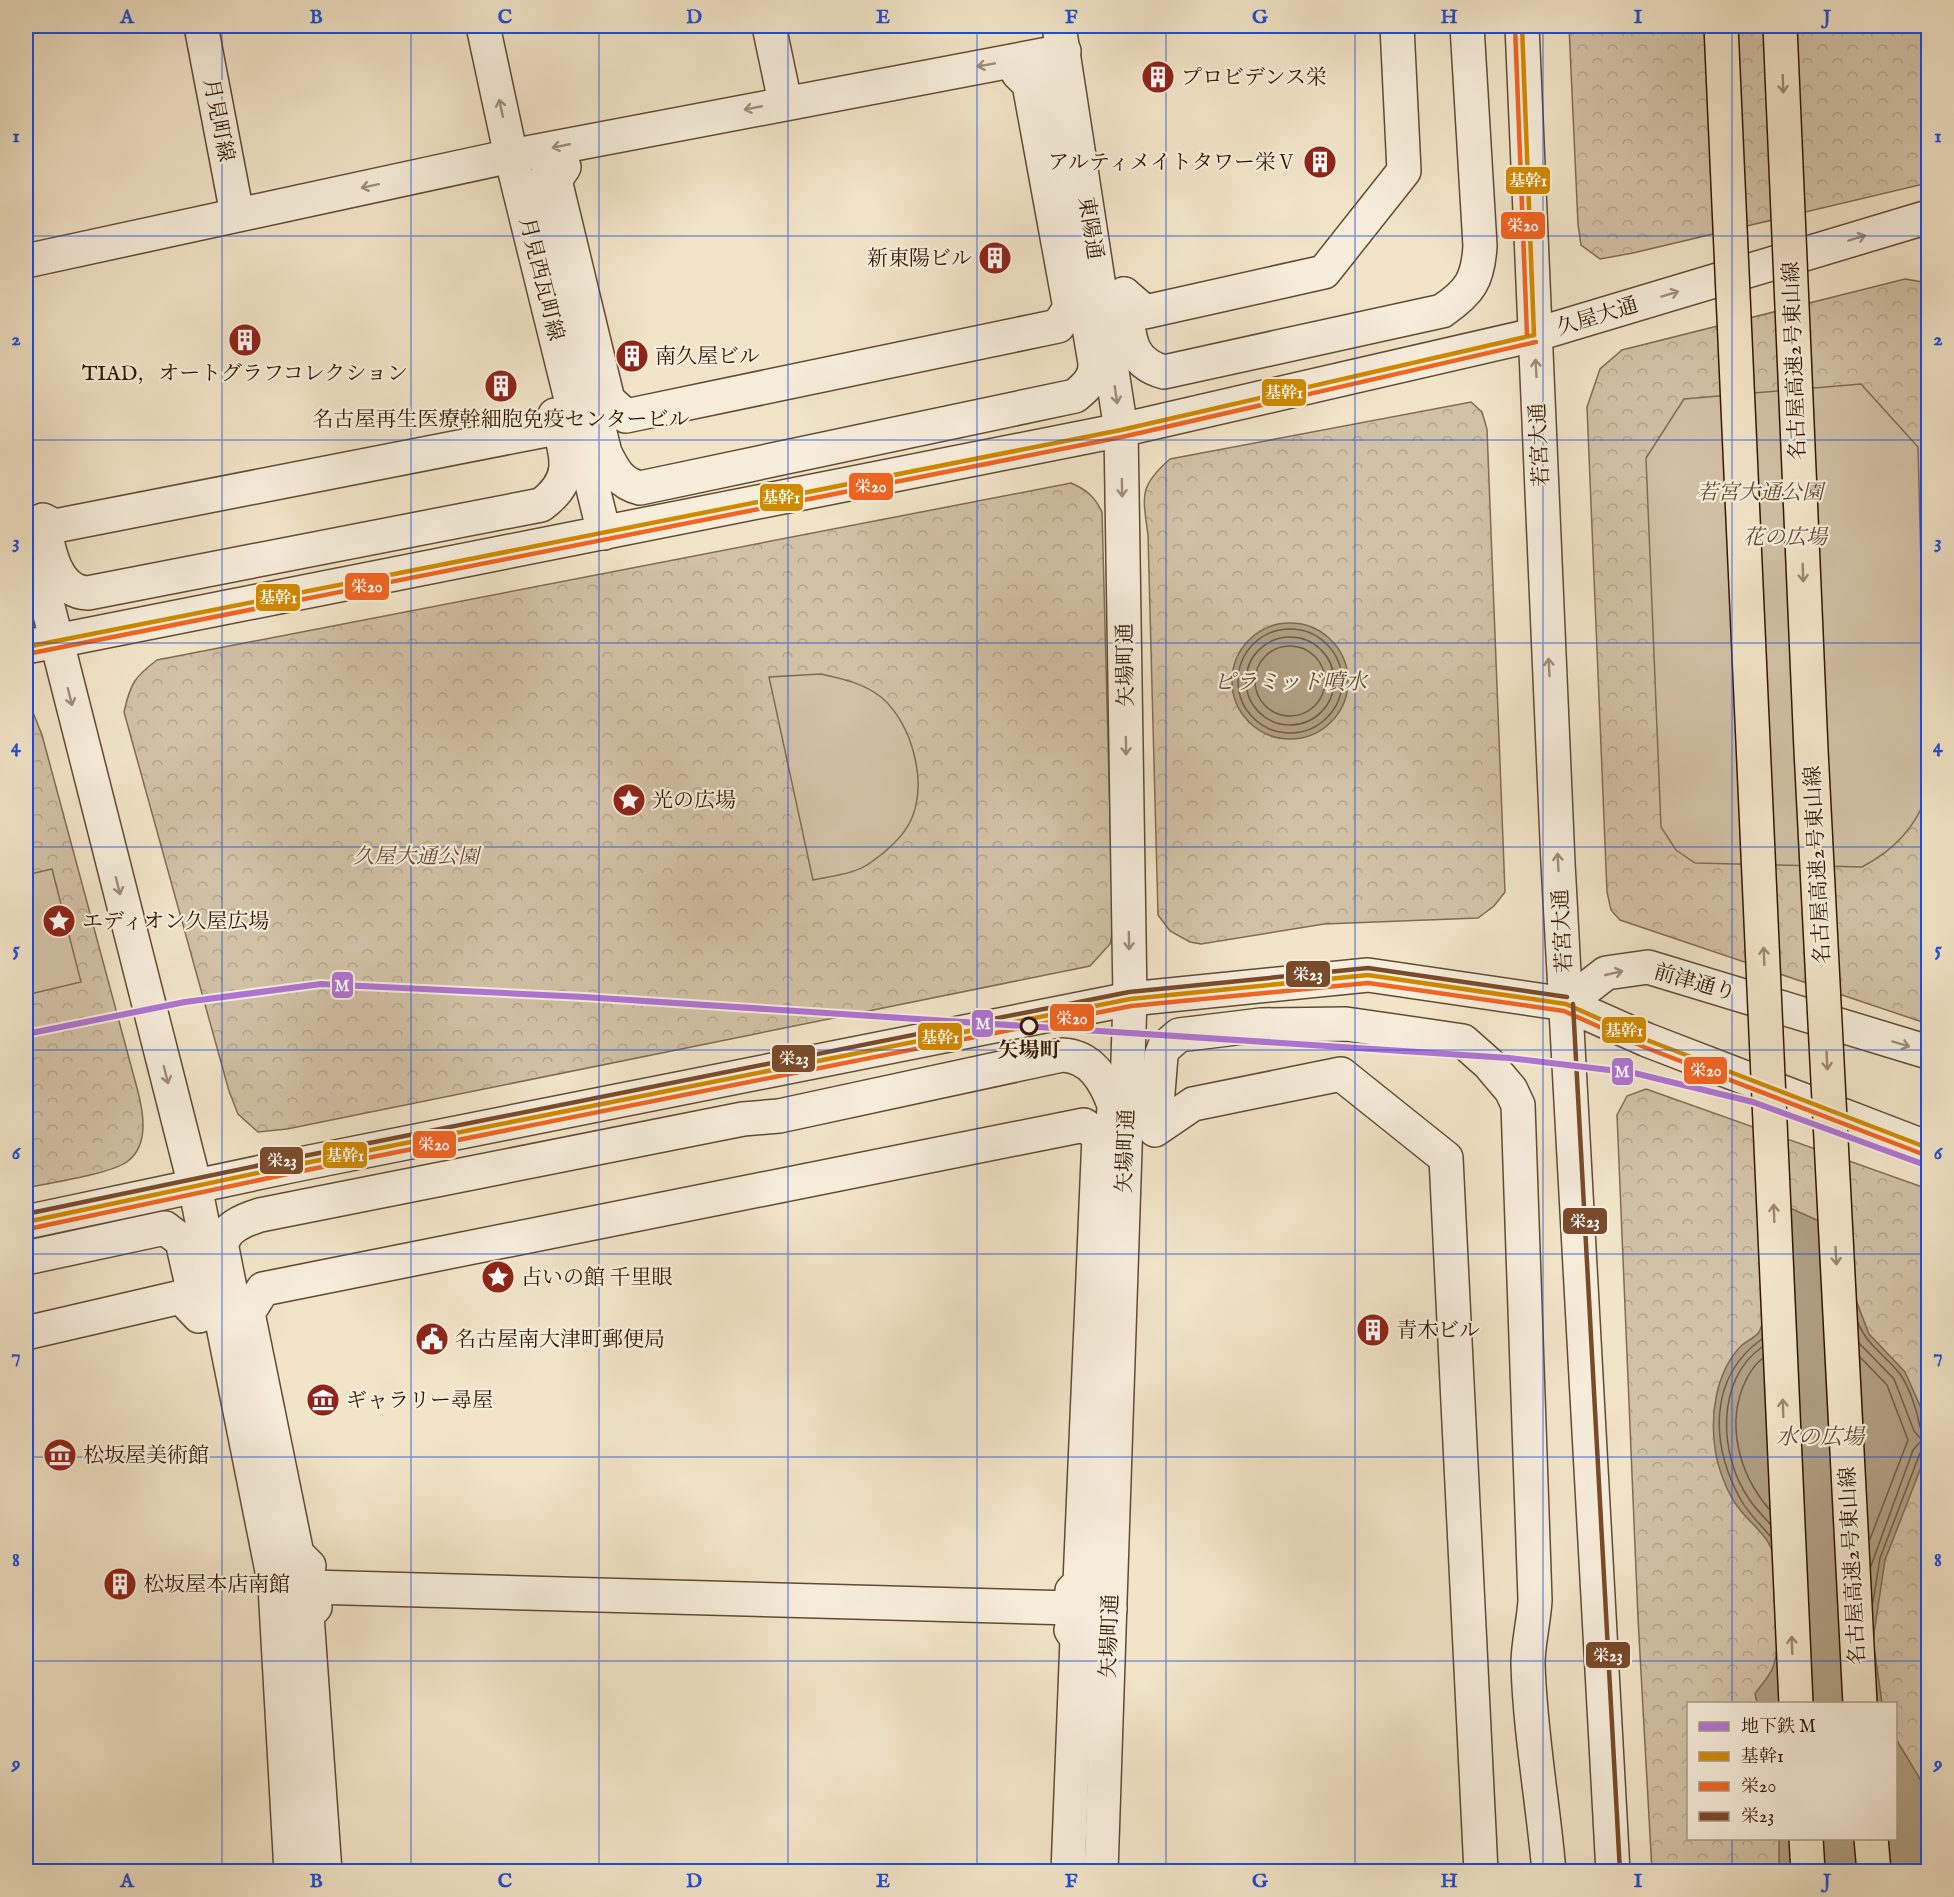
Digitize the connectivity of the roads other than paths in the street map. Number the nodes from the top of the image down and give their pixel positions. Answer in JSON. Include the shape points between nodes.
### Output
{"nodes":[{"id":1,"x":201,"y":26,"type":"edge"},
{"id":2,"x":483,"y":26,"type":"edge"},
{"id":3,"x":769,"y":26,"type":"edge"},
{"id":4,"x":1397,"y":26,"type":"edge"},
{"id":5,"x":1467,"y":26,"type":"edge"},
{"id":6,"x":1522,"y":26,"type":"edge"},
{"id":7,"x":1721,"y":26,"type":"edge"},
{"id":8,"x":1780,"y":26,"type":"edge"},
{"id":9,"x":1062,"y":38,"type":"edge"},
{"id":10,"x":784,"y":102,"type":"junction"},
{"id":11,"x":511,"y":156,"type":"junction"},
{"id":12,"x":237,"y":214,"type":"junction"},
{"id":13,"x":1929,"y":217,"type":"edge"},
{"id":14,"x":26,"y":261,"type":"edge"},
{"id":15,"x":1534,"y":335,"type":"junction"},
{"id":16,"x":626,"y":416,"type":"joint"},
{"id":17,"x":1121,"y":430,"type":"junction"},
{"id":18,"x":40,"y":523,"type":"edge"},
{"id":19,"x":604,"y":533,"type":"junction"},
{"id":20,"x":41,"y":643,"type":"edge"},
{"id":21,"x":1130,"y":999,"type":"junction"},
{"id":22,"x":1566,"y":1004,"type":"junction"},
{"id":23,"x":1929,"y":1052,"type":"edge"},
{"id":24,"x":1929,"y":1148,"type":"edge"},
{"id":25,"x":195,"y":1186,"type":"junction"},
{"id":26,"x":26,"y":1222,"type":"edge"},
{"id":27,"x":26,"y":1258,"type":"edge"},
{"id":28,"x":26,"y":1334,"type":"edge"},
{"id":29,"x":1080,"y":1583,"type":"joint"},
{"id":30,"x":275,"y":1586,"type":"junction"},
{"id":31,"x":1110,"y":1609,"type":"junction"},
{"id":32,"x":1796,"y":1702,"type":"edge"},
{"id":33,"x":1860,"y":1702,"type":"edge"},
{"id":34,"x":1806,"y":1840,"type":"edge"},
{"id":35,"x":1871,"y":1840,"type":"edge"},
{"id":36,"x":291,"y":1872,"type":"edge"},
{"id":37,"x":312,"y":1872,"type":"edge"},
{"id":38,"x":325,"y":1872,"type":"edge"},
{"id":39,"x":1068,"y":1872,"type":"edge"},
{"id":40,"x":1085,"y":1872,"type":"edge"},
{"id":41,"x":1101,"y":1872,"type":"edge"},
{"id":42,"x":1481,"y":1872,"type":"edge"},
{"id":43,"x":1550,"y":1872,"type":"edge"},
{"id":44,"x":1613,"y":1872,"type":"edge"},
{"id":45,"x":1808,"y":1872,"type":"edge"},
{"id":46,"x":1874,"y":1872,"type":"edge"}],
"edges":[{"from":1,"to":12,"type":"street","name":"月見町線"},
{"from":11,"to":2,"type":"street","name":"月見西瓦町線","one_way":true},
{"from":3,"to":10,"type":"street"},
{"from":4,"to":5,"type":"street","via":[[1404,171],[1324,272],[1145,312],[1124,294],[1132,343],[1143,364],[1164,372],[1442,311],[1457,300],[1478,272],[1480,246]]},
{"from":6,"to":15,"type":"street","name":"若宮大通"},
{"from":32,"to":7,"type":"highway","one_way":true,"bridge":true},
{"from":8,"to":33,"type":"highway","name":"名古屋高速2号東山線","one_way":true,"bridge":true,"via":[[1810,738]]},
{"from":9,"to":10,"type":"street","one_way":true},
{"from":9,"to":17,"type":"street","name":"東陽通","one_way":true},
{"from":10,"to":11,"type":"street","one_way":true},
{"from":11,"to":12,"type":"street","one_way":true},
{"from":11,"to":19,"type":"street","name":"月見西瓦町線"},
{"from":12,"to":14,"type":"street"},
{"from":15,"to":13,"type":"street","name":"久屋大通","one_way":true},
{"from":15,"to":17,"type":"street","name":"久屋大通"},
{"from":22,"to":15,"type":"street","name":"若宮大通","one_way":true},
{"from":16,"to":16,"type":"street","via":[[608,400],[555,180],[564,167],[550,171],[541,192],[605,453],[616,475],[629,485],[640,488],[1075,396],[1088,386],[1095,363],[1049,87],[1042,76],[1035,72],[1018,73],[1029,84],[1070,308],[1058,326]]},
{"from":17,"to":19,"type":"street","name":"久屋大通"},
{"from":17,"to":21,"type":"street","name":"矢場町通","one_way":true},
{"from":18,"to":18,"type":"street","via":[[43,520],[59,575],[67,587],[78,592],[98,592],[542,505],[563,484],[567,458],[555,415],[546,429]]},
{"from":18,"to":20,"type":"street"},
{"from":19,"to":20,"type":"street","name":"久屋大通"},
{"from":20,"to":25,"type":"street","one_way":true},
{"from":21,"to":22,"type":"street","via":[[1368,975]]},
{"from":21,"to":25,"type":"street"},
{"from":21,"to":31,"type":"street","name":"矢場町通"},
{"from":22,"to":23,"type":"street","name":"前津通り","one_way":true,"via":[[1606,973],[1648,967]]},
{"from":22,"to":24,"type":"street"},
{"from":22,"to":44,"type":"street","name":"若宮大通"},
{"from":25,"to":26,"type":"street"},
{"from":25,"to":30,"type":"street"},
{"from":27,"to":28,"type":"street","via":[[165,1227],[182,1241],[199,1316],[181,1298]]},
{"from":29,"to":29,"type":"street","via":[[1072,1591],[1086,1591],[1096,1583],[1114,1105],[1094,1068],[1074,1056],[1046,1058],[778,1116],[743,1119],[260,1215],[244,1220],[222,1239],[283,1554],[290,1564],[309,1566],[297,1554],[248,1313],[263,1289],[1084,1125],[1099,1136]]},
{"from":30,"to":31,"type":"street"},
{"from":30,"to":36,"type":"street"},
{"from":31,"to":41,"type":"street","name":"矢場町通"},
{"from":34,"to":45,"type":"highway"},
{"from":35,"to":46,"type":"highway"},
{"from":37,"to":38,"type":"street","via":[[295,1620],[303,1605],[315,1607],[307,1615]]},
{"from":39,"to":40,"type":"street","via":[[1077,1639],[1071,1630],[1090,1635],[1093,1647]]},
{"from":42,"to":43,"type":"street","via":[[1446,1158],[1341,1074],[1193,1104],[1155,1130],[1161,1056],[1179,1035],[1261,1024],[1333,1023],[1463,1041],[1489,1064],[1518,1105],[1535,1600],[1528,1661],[1534,1757]]}]}
